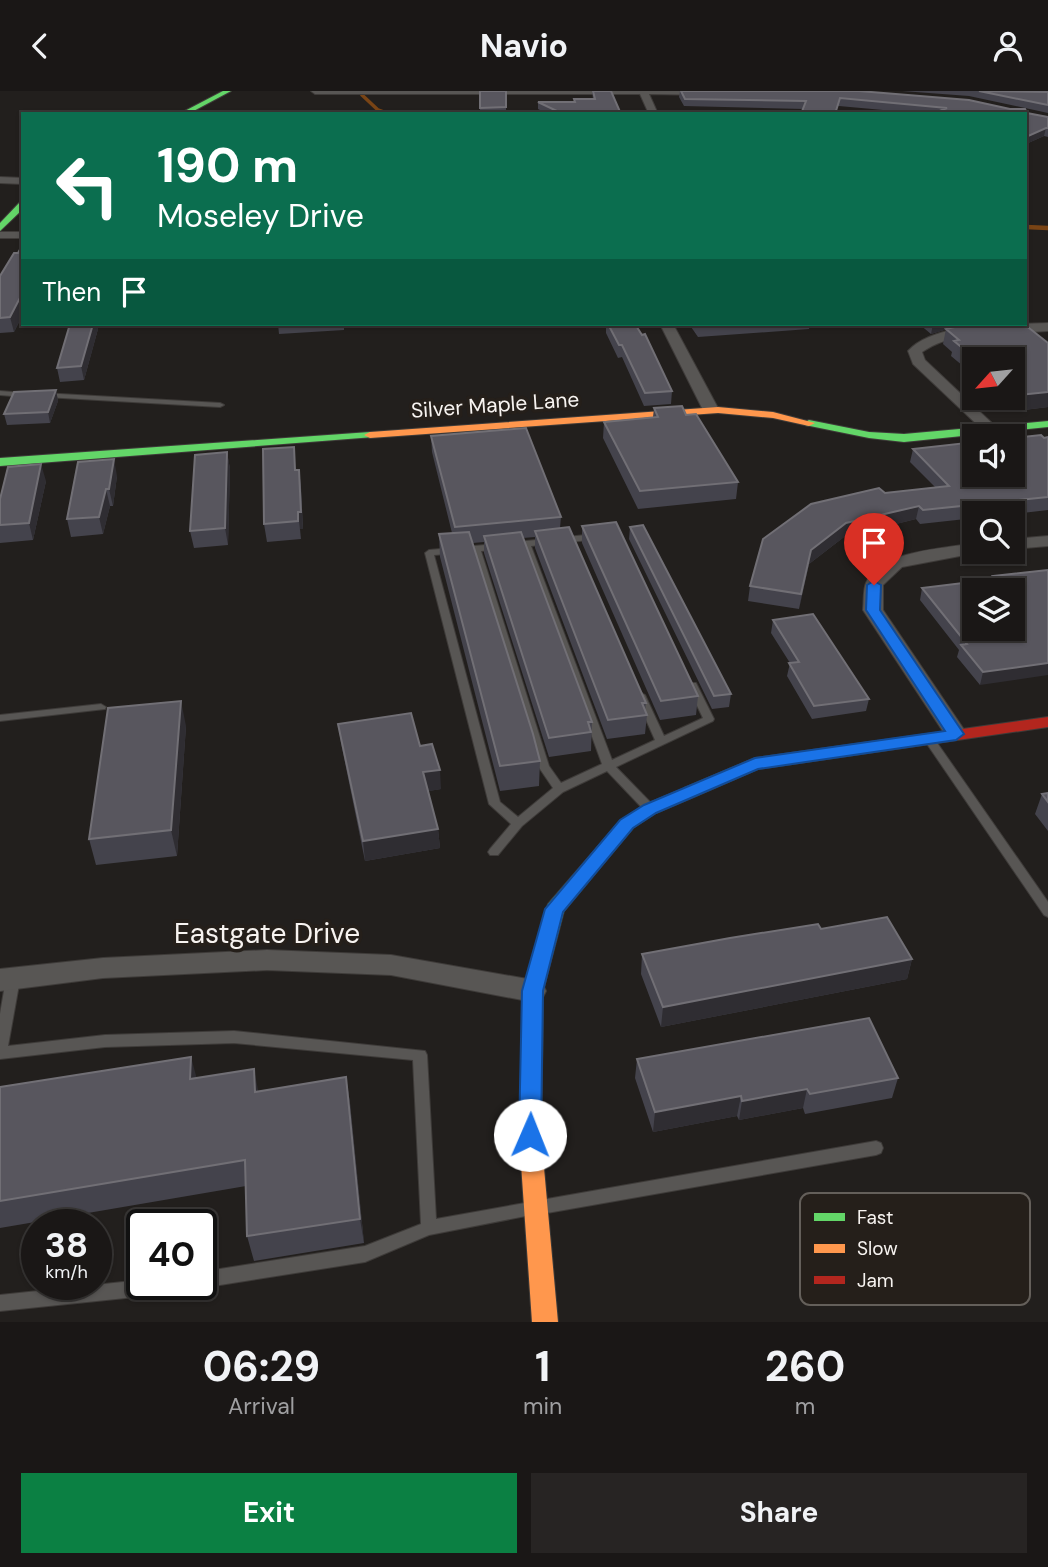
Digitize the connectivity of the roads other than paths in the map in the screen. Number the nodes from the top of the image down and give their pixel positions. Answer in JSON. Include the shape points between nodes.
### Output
{"nodes":[{"id":1,"x":228,"y":91,"type":"edge"},
{"id":2,"x":315,"y":91,"type":"edge"},
{"id":3,"x":540,"y":91,"type":"edge"},
{"id":4,"x":350,"y":92,"type":"edge"},
{"id":5,"x":368,"y":92,"type":"edge"},
{"id":6,"x":643,"y":92,"type":"edge"},
{"id":7,"x":712,"y":92,"type":"edge"},
{"id":8,"x":186,"y":112,"type":"edge"},
{"id":9,"x":653,"y":112,"type":"edge"},
{"id":10,"x":0,"y":180,"type":"edge"},
{"id":11,"x":21,"y":181,"type":"edge"},
{"id":12,"x":21,"y":206,"type":"edge"},
{"id":13,"x":0,"y":228,"type":"edge"},
{"id":14,"x":0,"y":235,"type":"edge"},
{"id":15,"x":21,"y":235,"type":"edge"},
{"id":16,"x":667,"y":326,"type":"edge"},
{"id":17,"x":1048,"y":327,"type":"edge"},
{"id":18,"x":0,"y":393,"type":"edge"},
{"id":19,"x":220,"y":405,"type":"dead end"},
{"id":20,"x":711,"y":410,"type":"junction"},
{"id":21,"x":985,"y":424,"type":"edge"},
{"id":22,"x":1048,"y":424,"type":"edge"},
{"id":23,"x":1025,"y":426,"type":"edge"},
{"id":24,"x":962,"y":433,"type":"edge"},
{"id":25,"x":0,"y":462,"type":"edge"},
{"id":26,"x":608,"y":535,"type":"edge"},
{"id":27,"x":573,"y":539,"type":"junction"},
{"id":28,"x":1048,"y":541,"type":"edge"},
{"id":29,"x":1025,"y":543,"type":"edge"},
{"id":30,"x":526,"y":544,"type":"junction"},
{"id":31,"x":476,"y":549,"type":"junction"},
{"id":32,"x":962,"y":550,"type":"edge"},
{"id":33,"x":578,"y":552,"type":"edge"},
{"id":34,"x":685,"y":670,"type":"edge"},
{"id":35,"x":638,"y":690,"type":"edge"},
{"id":36,"x":101,"y":707,"type":"dead end"},
{"id":37,"x":0,"y":718,"type":"edge"},
{"id":38,"x":1048,"y":722,"type":"edge"},
{"id":39,"x":956,"y":734,"type":"junction"},
{"id":40,"x":929,"y":739,"type":"junction"},
{"id":41,"x":660,"y":740,"type":"junction"},
{"id":42,"x":607,"y":765,"type":"junction"},
{"id":43,"x":559,"y":789,"type":"junction"},
{"id":44,"x":650,"y":809,"type":"junction"},
{"id":45,"x":518,"y":823,"type":"junction"},
{"id":46,"x":494,"y":852,"type":"dead end"},
{"id":47,"x":1048,"y":912,"type":"edge"},
{"id":48,"x":7,"y":979,"type":"edge"},
{"id":49,"x":533,"y":991,"type":"junction"},
{"id":50,"x":0,"y":1053,"type":"edge"},
{"id":51,"x":876,"y":1148,"type":"dead end"},
{"id":52,"x":534,"y":1208,"type":"junction"},
{"id":53,"x":429,"y":1228,"type":"junction"},
{"id":54,"x":217,"y":1277,"type":"edge"},
{"id":55,"x":126,"y":1290,"type":"edge"},
{"id":56,"x":0,"y":1303,"type":"edge"},
{"id":57,"x":545,"y":1322,"type":"edge"}],
"edges":[{"from":1,"to":8,"type":"street"},
{"from":2,"to":4,"type":"street"},
{"from":3,"to":5,"type":"street"},
{"from":3,"to":6,"type":"street"},
{"from":4,"to":5,"type":"street"},
{"from":6,"to":7,"type":"street"},
{"from":6,"to":9,"type":"street"},
{"from":10,"to":11,"type":"street"},
{"from":12,"to":13,"type":"street"},
{"from":14,"to":15,"type":"street"},
{"from":16,"to":20,"type":"street"},
{"from":17,"to":21,"type":"street","via":[[944,336],[924,342],[915,351],[918,361]]},
{"from":18,"to":19,"type":"lane"},
{"from":20,"to":24,"type":"street","name":"Silver Maple Lane","via":[[773,415],[869,435],[904,438]]},
{"from":20,"to":25,"type":"street","name":"Silver Maple Lane"},
{"from":22,"to":23,"type":"street","name":"Silver Maple Lane"},
{"from":26,"to":27,"type":"lane"},
{"from":27,"to":30,"type":"lane"},
{"from":27,"to":33,"type":"lane"},
{"from":28,"to":29,"type":"street"},
{"from":30,"to":31,"type":"lane"},
{"from":30,"to":42,"type":"lane"},
{"from":31,"to":43,"type":"lane","via":[[544,766]]},
{"from":31,"to":45,"type":"lane","via":[[429,553],[495,804]]},
{"from":32,"to":39,"type":"street","via":[[896,563],[874,585],[873,610]]},
{"from":34,"to":41,"type":"lane","via":[[709,719]]},
{"from":35,"to":41,"type":"lane"},
{"from":36,"to":37,"type":"lane"},
{"from":38,"to":39,"type":"street"},
{"from":39,"to":40,"type":"street"},
{"from":40,"to":44,"type":"street","via":[[755,764]]},
{"from":40,"to":47,"type":"lane"},
{"from":41,"to":42,"type":"lane"},
{"from":42,"to":43,"type":"lane"},
{"from":42,"to":44,"type":"lane"},
{"from":43,"to":45,"type":"lane"},
{"from":44,"to":49,"type":"street","via":[[627,824],[555,909]]},
{"from":45,"to":46,"type":"lane"},
{"from":48,"to":49,"type":"street","name":"Eastgate Drive","via":[[103,968],[267,960],[391,965]]},
{"from":48,"to":50,"type":"lane"},
{"from":49,"to":52,"type":"street","via":[[530,1135]]},
{"from":50,"to":53,"type":"lane","via":[[105,1041],[233,1037],[420,1055]]},
{"from":51,"to":52,"type":"lane"},
{"from":52,"to":53,"type":"lane"},
{"from":52,"to":57,"type":"street"},
{"from":53,"to":54,"type":"lane","via":[[365,1254]]},
{"from":55,"to":56,"type":"lane"}]}
